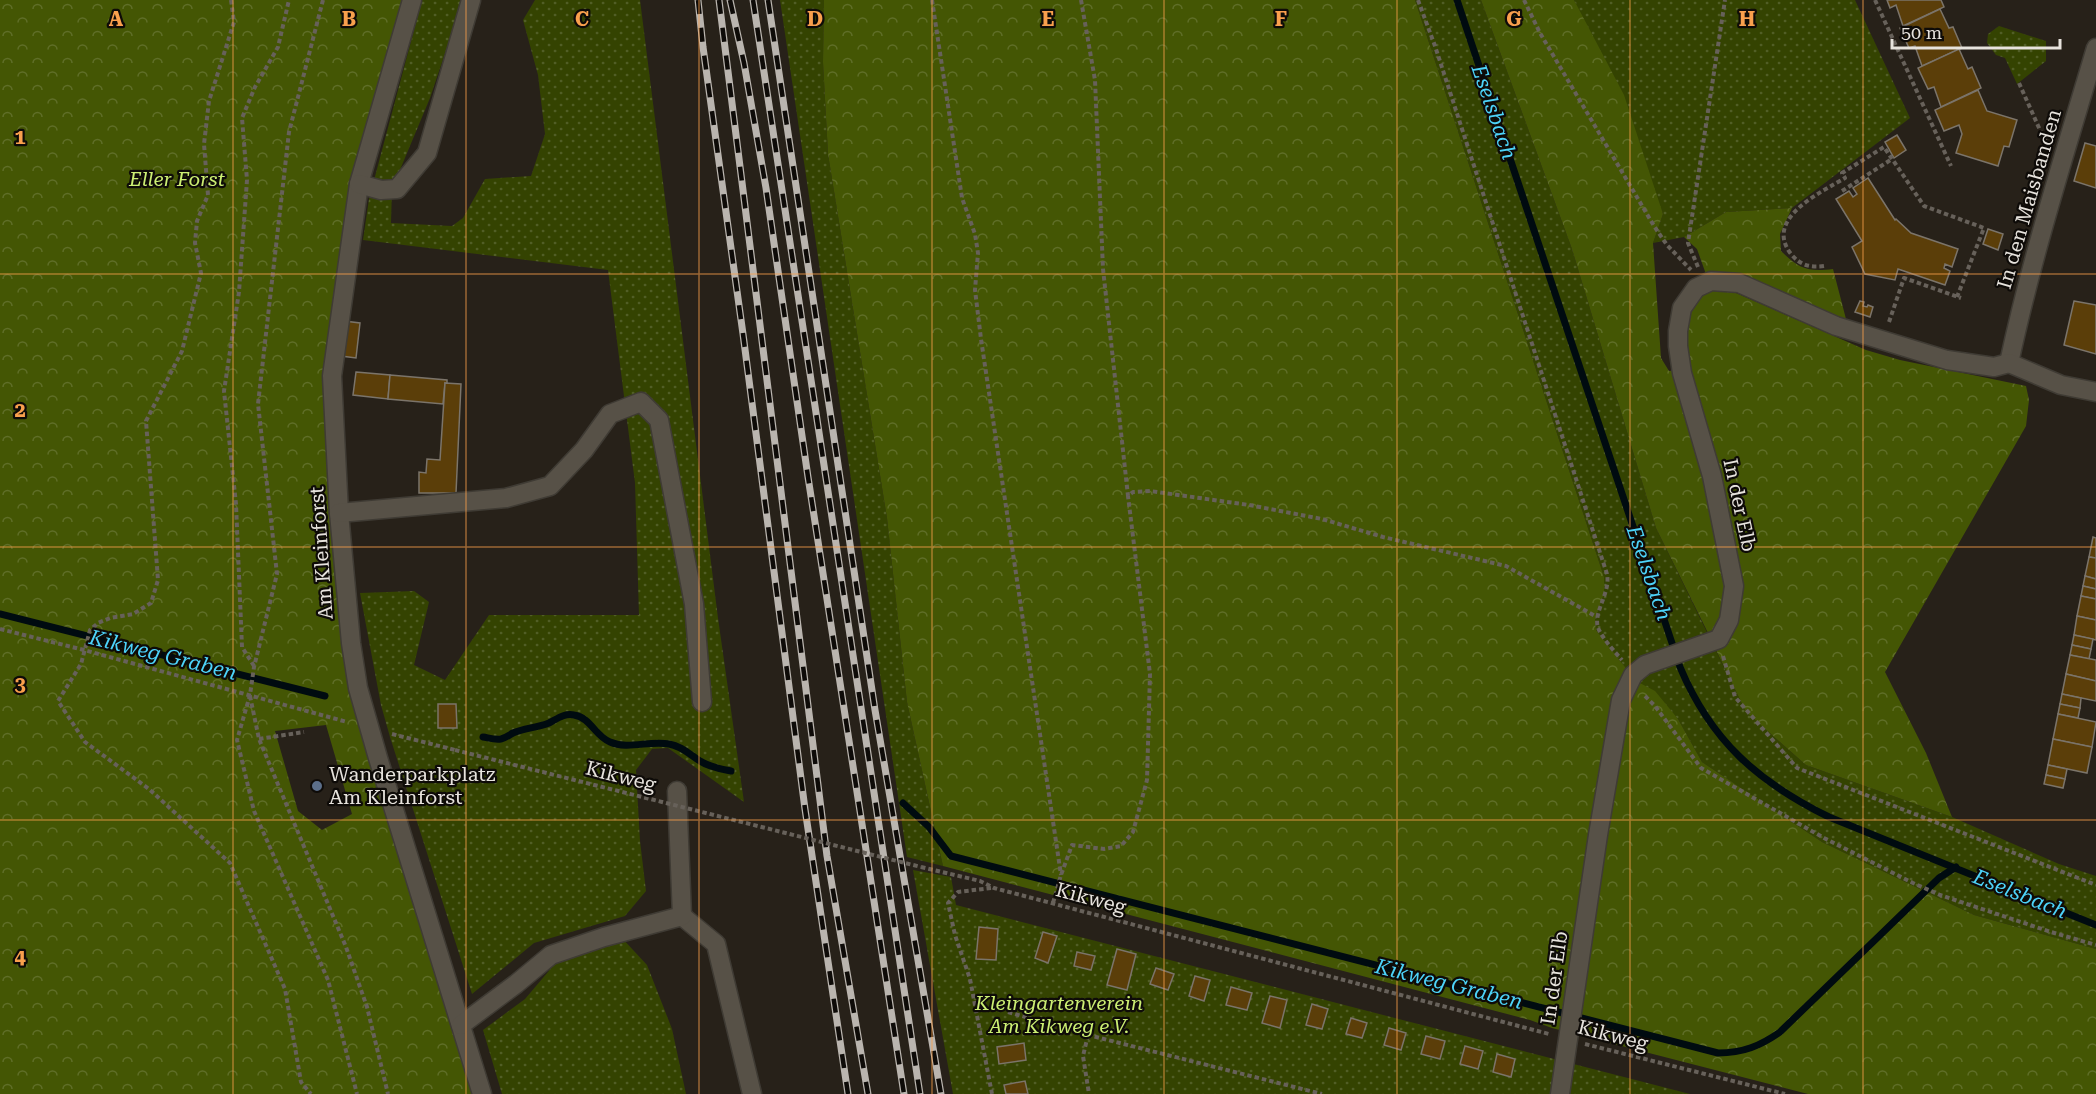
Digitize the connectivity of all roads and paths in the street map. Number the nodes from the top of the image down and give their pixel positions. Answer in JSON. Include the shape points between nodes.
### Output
{"nodes":[{"id":1,"x":231,"y":0,"type":"edge"},
{"id":2,"x":289,"y":0,"type":"edge"},
{"id":3,"x":323,"y":0,"type":"edge"},
{"id":4,"x":412,"y":0,"type":"edge"},
{"id":5,"x":471,"y":0,"type":"edge"},
{"id":6,"x":932,"y":0,"type":"edge"},
{"id":7,"x":1081,"y":0,"type":"edge"},
{"id":8,"x":1418,"y":0,"type":"edge"},
{"id":9,"x":1524,"y":0,"type":"edge"},
{"id":10,"x":1725,"y":0,"type":"edge"},
{"id":11,"x":1875,"y":0,"type":"edge"},
{"id":12,"x":2096,"y":48,"type":"edge"},
{"id":13,"x":2019,"y":83,"type":"dead end"},
{"id":14,"x":2067,"y":147,"type":"junction"},
{"id":15,"x":1892,"y":159,"type":"junction"},
{"id":16,"x":1951,"y":166,"type":"dead end"},
{"id":17,"x":1845,"y":178,"type":"junction"},
{"id":18,"x":359,"y":184,"type":"junction"},
{"id":19,"x":1851,"y":185,"type":"junction"},
{"id":20,"x":1842,"y":191,"type":"dead end"},
{"id":21,"x":1824,"y":266,"type":"dead end"},
{"id":22,"x":1705,"y":283,"type":"junction"},
{"id":23,"x":1883,"y":339,"type":"junction"},
{"id":24,"x":2009,"y":363,"type":"junction"},
{"id":25,"x":2096,"y":392,"type":"edge"},
{"id":26,"x":1128,"y":496,"type":"junction"},
{"id":27,"x":339,"y":513,"type":"junction"},
{"id":28,"x":1597,"y":617,"type":"junction"},
{"id":29,"x":0,"y":629,"type":"edge"},
{"id":30,"x":1710,"y":642,"type":"junction"},
{"id":31,"x":84,"y":650,"type":"junction"},
{"id":32,"x":254,"y":667,"type":"junction"},
{"id":33,"x":1631,"y":678,"type":"junction"},
{"id":34,"x":250,"y":695,"type":"junction"},
{"id":35,"x":702,"y":702,"type":"dead end"},
{"id":36,"x":369,"y":728,"type":"junction"},
{"id":37,"x":304,"y":732,"type":"dead end"},
{"id":38,"x":388,"y":733,"type":"dead end"},
{"id":39,"x":259,"y":739,"type":"junction"},
{"id":40,"x":677,"y":791,"type":"dead end"},
{"id":41,"x":1061,"y":875,"type":"junction"},
{"id":42,"x":2096,"y":885,"type":"edge"},
{"id":43,"x":994,"y":888,"type":"junction"},
{"id":44,"x":1053,"y":903,"type":"junction"},
{"id":45,"x":682,"y":916,"type":"junction"},
{"id":46,"x":2096,"y":945,"type":"edge"},
{"id":47,"x":1008,"y":1012,"type":"dead end"},
{"id":48,"x":461,"y":1026,"type":"junction"},
{"id":49,"x":1569,"y":1033,"type":"junction"},
{"id":50,"x":1088,"y":1035,"type":"junction"},
{"id":51,"x":311,"y":1094,"type":"edge"},
{"id":52,"x":357,"y":1094,"type":"edge"},
{"id":53,"x":388,"y":1094,"type":"edge"},
{"id":54,"x":482,"y":1094,"type":"edge"},
{"id":55,"x":752,"y":1094,"type":"edge"},
{"id":56,"x":992,"y":1094,"type":"edge"},
{"id":57,"x":1089,"y":1094,"type":"edge"},
{"id":58,"x":1322,"y":1094,"type":"edge"},
{"id":59,"x":1560,"y":1094,"type":"edge"},
{"id":60,"x":1785,"y":1094,"type":"edge"}],
"edges":[{"from":1,"to":31,"type":"path","via":[[234,21],[209,101],[205,134],[208,195],[197,221],[195,243],[201,273],[182,351],[146,421],[158,580],[151,603],[133,614],[104,620],[90,630]]},
{"from":2,"to":32,"type":"path","via":[[278,47],[242,118],[247,180],[239,292],[224,391],[236,504],[242,647]]},
{"from":3,"to":32,"type":"path","via":[[289,132],[258,404],[277,574]]},
{"from":4,"to":18,"type":"street","name":"Am Kleinforst"},
{"from":5,"to":18,"type":"street","via":[[428,153],[397,189],[381,190]]},
{"from":6,"to":41,"type":"path","via":[[962,198],[978,253],[975,290],[981,339]]},
{"from":7,"to":26,"type":"path","via":[[1095,80],[1103,269]]},
{"from":8,"to":28,"type":"path","via":[[1607,574],[1607,593]]},
{"from":9,"to":22,"type":"path","via":[[1654,226]]},
{"from":10,"to":22,"type":"path","via":[[1688,243]]},
{"from":11,"to":16,"type":"path"},
{"from":12,"to":14,"type":"street","name":"In den Maisbanden"},
{"from":13,"to":14,"type":"path","via":[[2044,139]]},
{"from":14,"to":24,"type":"street","name":"In den Maisbanden"},
{"from":15,"to":17,"type":"path","via":[[1884,147],[1842,173]]},
{"from":15,"to":19,"type":"path"},
{"from":15,"to":23,"type":"path","via":[[1924,206],[1984,228],[1959,298],[1904,278]]},
{"from":17,"to":19,"type":"path"},
{"from":17,"to":21,"type":"path","via":[[1793,212],[1784,231],[1788,251],[1796,260],[1805,266]]},
{"from":18,"to":27,"type":"street","name":"Am Kleinforst","via":[[332,376]]},
{"from":19,"to":20,"type":"path"},
{"from":22,"to":23,"type":"street","via":[[1719,281],[1750,287],[1836,326]]},
{"from":22,"to":30,"type":"street","name":"In der Elb","via":[[1696,288],[1682,308],[1678,346],[1712,476],[1734,586],[1729,620]]},
{"from":23,"to":24,"type":"street","via":[[1947,360],[1994,367]]},
{"from":24,"to":25,"type":"street","via":[[2061,385]]},
{"from":26,"to":28,"type":"path","via":[[1150,491],[1250,505],[1322,519],[1506,566]]},
{"from":26,"to":41,"type":"path","via":[[1150,674],[1147,780],[1133,832],[1121,846],[1104,849],[1072,845]]},
{"from":27,"to":35,"type":"street","via":[[506,498],[550,486],[584,450],[610,414],[641,402],[659,420],[694,604]]},
{"from":27,"to":36,"type":"street","name":"Am Kleinforst","via":[[351,643]]},
{"from":28,"to":33,"type":"path","via":[[1598,629]]},
{"from":29,"to":31,"type":"path"},
{"from":30,"to":33,"type":"street","via":[[1652,663]]},
{"from":30,"to":42,"type":"path","via":[[1735,697],[1797,768]]},
{"from":31,"to":34,"type":"path"},
{"from":31,"to":51,"type":"path","via":[[81,664],[58,701],[85,742],[149,789],[231,863],[285,989],[301,1082]]},
{"from":32,"to":34,"type":"path"},
{"from":33,"to":46,"type":"path","via":[[1701,768],[1912,883]]},
{"from":33,"to":49,"type":"street","name":"In der Elb","via":[[1616,724]]},
{"from":34,"to":36,"type":"path"},
{"from":34,"to":39,"type":"path"},
{"from":34,"to":52,"type":"path","via":[[237,740],[254,811],[328,980]]},
{"from":36,"to":48,"type":"street","name":"Am Kleinforst"},
{"from":37,"to":39,"type":"path"},
{"from":38,"to":43,"type":"path","name":"Kikweg","bridge":true,"via":[[980,881]]},
{"from":39,"to":53,"type":"path","via":[[346,947],[367,1007]]},
{"from":40,"to":45,"type":"street"},
{"from":41,"to":44,"type":"path"},
{"from":43,"to":44,"type":"path","name":"Kikweg"},
{"from":43,"to":56,"type":"path","via":[[958,892],[948,903],[970,979]]},
{"from":44,"to":49,"type":"path","name":"Kikweg"},
{"from":45,"to":48,"type":"street","via":[[551,955]]},
{"from":45,"to":55,"type":"street","via":[[716,945]]},
{"from":47,"to":50,"type":"path"},
{"from":48,"to":54,"type":"street","name":"Am Kleinforst"},
{"from":49,"to":59,"type":"street","name":"In der Elb"},
{"from":49,"to":60,"type":"path","name":"Kikweg"},
{"from":50,"to":57,"type":"path","via":[[1083,1056]]},
{"from":50,"to":58,"type":"path"}]}
